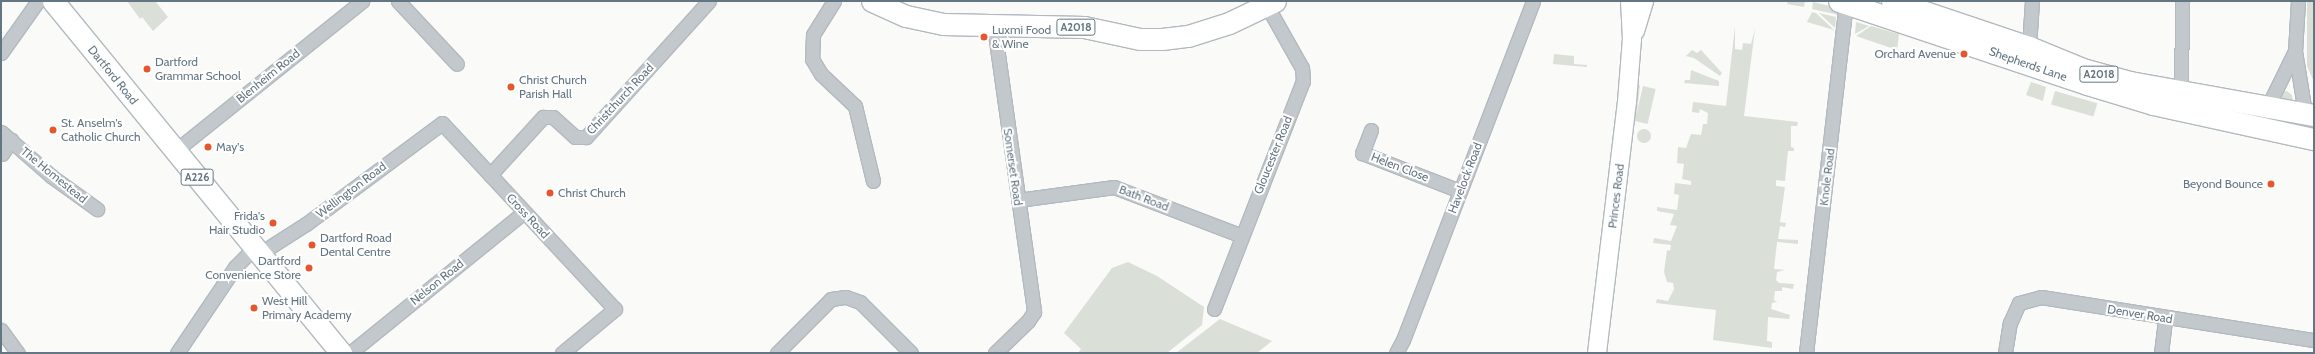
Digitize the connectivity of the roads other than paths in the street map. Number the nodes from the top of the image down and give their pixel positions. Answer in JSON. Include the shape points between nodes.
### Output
{"nodes":[{"id":1,"x":38,"y":1,"type":"edge"},
{"id":2,"x":53,"y":1,"type":"edge"},
{"id":3,"x":362,"y":1,"type":"edge"},
{"id":4,"x":398,"y":1,"type":"edge"},
{"id":5,"x":709,"y":1,"type":"edge"},
{"id":6,"x":834,"y":1,"type":"edge"},
{"id":7,"x":872,"y":1,"type":"edge"},
{"id":8,"x":1533,"y":1,"type":"edge"},
{"id":9,"x":1630,"y":1,"type":"edge"},
{"id":10,"x":1644,"y":1,"type":"edge"},
{"id":11,"x":1892,"y":1,"type":"edge"},
{"id":12,"x":2032,"y":1,"type":"edge"},
{"id":13,"x":2182,"y":1,"type":"edge"},
{"id":14,"x":2298,"y":1,"type":"edge"},
{"id":15,"x":1844,"y":2,"type":"edge"},
{"id":16,"x":1271,"y":3,"type":"edge"},
{"id":17,"x":1874,"y":6,"type":"edge"},
{"id":18,"x":994,"y":26,"type":"junction"},
{"id":19,"x":1632,"y":40,"type":"junction"},
{"id":20,"x":2029,"y":47,"type":"junction"},
{"id":21,"x":2295,"y":51,"type":"junction"},
{"id":22,"x":1,"y":53,"type":"edge"},
{"id":23,"x":457,"y":64,"type":"dead end"},
{"id":24,"x":2180,"y":101,"type":"junction"},
{"id":25,"x":2266,"y":106,"type":"junction"},
{"id":26,"x":2311,"y":117,"type":"edge"},
{"id":27,"x":442,"y":123,"type":"joint"},
{"id":28,"x":2261,"y":128,"type":"junction"},
{"id":29,"x":1371,"y":130,"type":"dead end"},
{"id":30,"x":6,"y":136,"type":"edge"},
{"id":31,"x":2314,"y":139,"type":"edge"},
{"id":32,"x":175,"y":151,"type":"junction"},
{"id":33,"x":2,"y":154,"type":"edge"},
{"id":34,"x":490,"y":175,"type":"junction"},
{"id":35,"x":873,"y":181,"type":"dead end"},
{"id":36,"x":1460,"y":191,"type":"junction"},
{"id":37,"x":1018,"y":200,"type":"junction"},
{"id":38,"x":97,"y":209,"type":"dead end"},
{"id":39,"x":524,"y":212,"type":"junction"},
{"id":40,"x":1242,"y":236,"type":"junction"},
{"id":41,"x":257,"y":251,"type":"junction"},
{"id":42,"x":1214,"y":309,"type":"dead end"},
{"id":43,"x":2165,"y":318,"type":"junction"},
{"id":44,"x":1,"y":330,"type":"edge"},
{"id":45,"x":2314,"y":340,"type":"edge"},
{"id":46,"x":18,"y":353,"type":"edge"},
{"id":47,"x":177,"y":353,"type":"edge"},
{"id":48,"x":341,"y":353,"type":"edge"},
{"id":49,"x":350,"y":353,"type":"edge"},
{"id":50,"x":562,"y":353,"type":"edge"},
{"id":51,"x":777,"y":353,"type":"edge"},
{"id":52,"x":911,"y":353,"type":"edge"},
{"id":53,"x":995,"y":353,"type":"edge"},
{"id":54,"x":1396,"y":353,"type":"edge"},
{"id":55,"x":1597,"y":353,"type":"edge"},
{"id":56,"x":1806,"y":353,"type":"edge"},
{"id":57,"x":2005,"y":353,"type":"edge"},
{"id":58,"x":2161,"y":353,"type":"edge"}],
"edges":[{"from":1,"to":22,"type":"street"},
{"from":2,"to":32,"type":"main road","name":"Dartford Road","number":"A226"},
{"from":3,"to":32,"type":"street","name":"Blenheim Road"},
{"from":4,"to":23,"type":"street"},
{"from":5,"to":34,"type":"street","name":"Christchurch Road","via":[[586,137],[575,137],[553,117],[543,117]]},
{"from":6,"to":35,"type":"street","via":[[813,35],[812,59],[823,76],[855,106]]},
{"from":7,"to":18,"type":"main road","number":"A2018","via":[[906,16],[943,24]]},
{"from":8,"to":36,"type":"street","name":"Havelock Road"},
{"from":9,"to":19,"type":"main road","name":"Princes Road"},
{"from":10,"to":19,"type":"main road","name":"Princes Road"},
{"from":11,"to":20,"type":"main road","name":"Shepherds Lane","number":"A2018"},
{"from":12,"to":20,"type":"street"},
{"from":13,"to":24,"type":"street"},
{"from":14,"to":21,"type":"street"},
{"from":15,"to":17,"type":"main road","name":"Shepherds Lane","number":"A2018"},
{"from":15,"to":56,"type":"street","name":"Knole Road"},
{"from":16,"to":18,"type":"main road","number":"A2018","via":[[1229,23],[1188,36],[1162,39],[1140,39],[1084,27]]},
{"from":16,"to":40,"type":"street","name":"Gloucester Road","via":[[1302,68],[1303,81]]},
{"from":17,"to":24,"type":"main road","name":"Shepherds Lane","number":"A2018","via":[[2087,84]]},
{"from":18,"to":37,"type":"street","name":"Somerset Road"},
{"from":19,"to":55,"type":"main road","name":"Princes Road"},
{"from":20,"to":24,"type":"main road","name":"Shepherds Lane","number":"A2018","via":[[2083,69]]},
{"from":21,"to":25,"type":"street"},
{"from":21,"to":26,"type":"street"},
{"from":24,"to":25,"type":"main road","name":"Shepherds Lane","number":"A2018"},
{"from":24,"to":28,"type":"main road","name":"Shepherds Lane","number":"A2018"},
{"from":25,"to":26,"type":"main road","name":"Shepherds Lane","number":"A2018"},
{"from":25,"to":28,"type":"street"},
{"from":27,"to":34,"type":"street","name":"Cross Road"},
{"from":27,"to":41,"type":"street","name":"Wellington Road","via":[[306,224]]},
{"from":28,"to":31,"type":"main road","name":"Shepherds Lane","number":"A2018"},
{"from":29,"to":36,"type":"street","name":"Helen Close","via":[[1362,153]]},
{"from":30,"to":33,"type":"street","name":"The Homestead"},
{"from":30,"to":38,"type":"street","name":"The Homestead","via":[[51,176]]},
{"from":32,"to":41,"type":"main road","name":"Dartford Road","number":"A226"},
{"from":34,"to":39,"type":"street","name":"Cross Road"},
{"from":36,"to":54,"type":"street","name":"Havelock Road"},
{"from":37,"to":40,"type":"street","name":"Bath Road","via":[[1114,187]]},
{"from":37,"to":53,"type":"street","name":"Somerset Road","via":[[1034,309],[1030,319]]},
{"from":39,"to":49,"type":"street","name":"Nelson Road"},
{"from":39,"to":50,"type":"street","name":"Cross Road","via":[[615,309]]},
{"from":40,"to":42,"type":"street","name":"Gloucester Road"},
{"from":41,"to":47,"type":"street","name":"Wellington Road","via":[[235,267]]},
{"from":41,"to":48,"type":"main road","name":"Dartford Road","number":"A226"},
{"from":43,"to":45,"type":"street","name":"Denver Road"},
{"from":43,"to":57,"type":"street","name":"Denver Road","via":[[2041,297],[2019,303],[2010,323]]},
{"from":43,"to":58,"type":"street"},
{"from":44,"to":46,"type":"street"},
{"from":51,"to":52,"type":"street","via":[[831,300],[846,297],[860,302]]}]}
